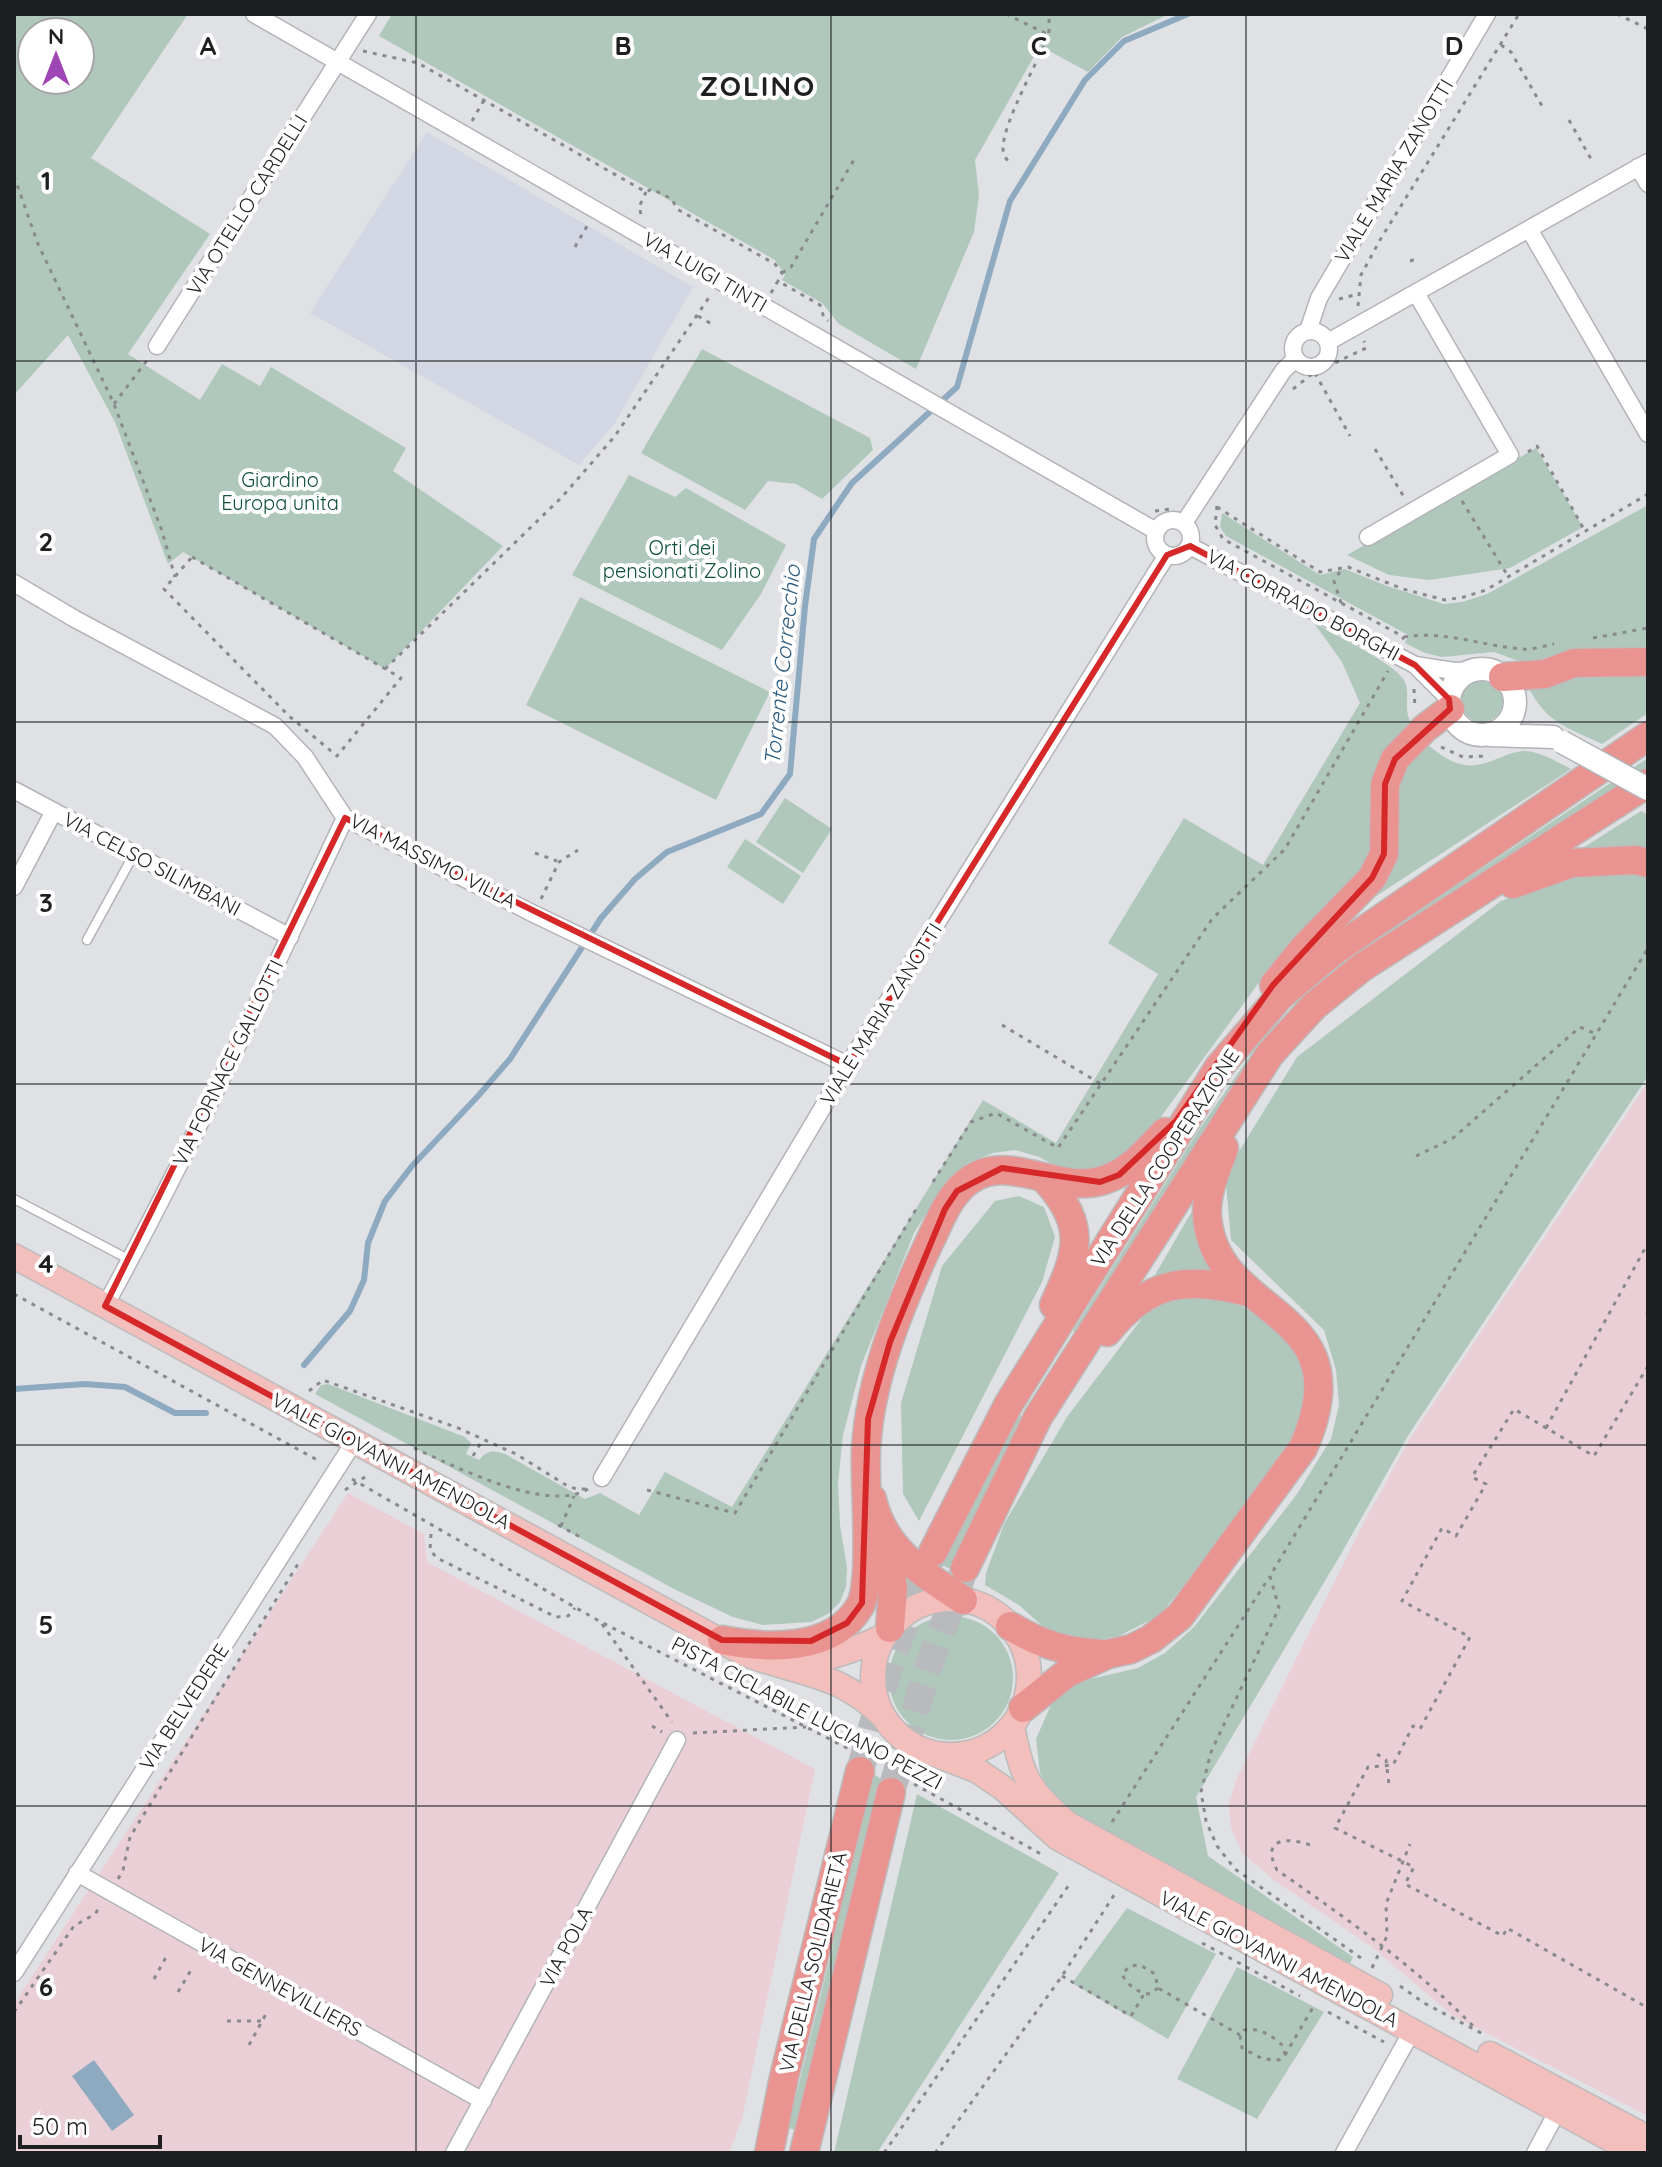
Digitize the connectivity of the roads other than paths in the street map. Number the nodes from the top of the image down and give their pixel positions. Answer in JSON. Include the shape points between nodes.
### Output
{"nodes":[{"id":1,"x":254,"y":14,"type":"edge"},
{"id":2,"x":368,"y":14,"type":"edge"},
{"id":3,"x":1487,"y":14,"type":"edge"},
{"id":4,"x":337,"y":63,"type":"junction"},
{"id":5,"x":1643,"y":165,"type":"edge"},
{"id":6,"x":1648,"y":184,"type":"edge"},
{"id":7,"x":1529,"y":229,"type":"junction"},
{"id":8,"x":1416,"y":293,"type":"junction"},
{"id":9,"x":1308,"y":331,"type":"junction"},
{"id":10,"x":1328,"y":342,"type":"junction"},
{"id":11,"x":157,"y":346,"type":"road end"},
{"id":12,"x":1295,"y":359,"type":"junction"},
{"id":13,"x":1648,"y":434,"type":"edge"},
{"id":14,"x":1184,"y":523,"type":"junction"},
{"id":15,"x":1156,"y":531,"type":"junction"},
{"id":16,"x":1368,"y":537,"type":"dead end"},
{"id":17,"x":1190,"y":546,"type":"junction"},
{"id":18,"x":1167,"y":555,"type":"junction"},
{"id":19,"x":14,"y":583,"type":"edge"},
{"id":20,"x":1648,"y":662,"type":"edge"},
{"id":21,"x":1415,"y":665,"type":"junction"},
{"id":22,"x":1499,"y":683,"type":"junction"},
{"id":23,"x":1449,"y":704,"type":"junction"},
{"id":24,"x":1490,"y":735,"type":"junction"},
{"id":25,"x":1648,"y":736,"type":"edge"},
{"id":26,"x":1558,"y":739,"type":"junction"},
{"id":27,"x":1648,"y":786,"type":"edge"},
{"id":28,"x":14,"y":790,"type":"edge"},
{"id":29,"x":54,"y":811,"type":"junction"},
{"id":30,"x":345,"y":818,"type":"junction"},
{"id":31,"x":134,"y":854,"type":"junction"},
{"id":32,"x":1648,"y":863,"type":"edge"},
{"id":33,"x":14,"y":887,"type":"edge"},
{"id":34,"x":1457,"y":907,"type":"junction"},
{"id":35,"x":290,"y":937,"type":"junction"},
{"id":36,"x":87,"y":940,"type":"dead end"},
{"id":37,"x":1270,"y":1054,"type":"junction"},
{"id":38,"x":1223,"y":1063,"type":"junction"},
{"id":39,"x":848,"y":1065,"type":"junction"},
{"id":40,"x":1045,"y":1179,"type":"junction"},
{"id":41,"x":14,"y":1199,"type":"edge"},
{"id":42,"x":14,"y":1256,"type":"edge"},
{"id":43,"x":130,"y":1260,"type":"junction"},
{"id":44,"x":1248,"y":1292,"type":"junction"},
{"id":45,"x":105,"y":1306,"type":"junction"},
{"id":46,"x":1008,"y":1405,"type":"junction"},
{"id":47,"x":1038,"y":1417,"type":"junction"},
{"id":48,"x":354,"y":1442,"type":"junction"},
{"id":49,"x":867,"y":1475,"type":"junction"},
{"id":50,"x":602,"y":1478,"type":"road end"},
{"id":51,"x":885,"y":1532,"type":"junction"},
{"id":52,"x":933,"y":1552,"type":"tunnel mouth"},
{"id":53,"x":965,"y":1568,"type":"tunnel mouth"},
{"id":54,"x":963,"y":1600,"type":"junction"},
{"id":55,"x":1010,"y":1626,"type":"junction"},
{"id":56,"x":887,"y":1632,"type":"junction"},
{"id":57,"x":722,"y":1640,"type":"junction"},
{"id":58,"x":1108,"y":1654,"type":"junction"},
{"id":59,"x":769,"y":1663,"type":"junction"},
{"id":60,"x":1018,"y":1716,"type":"junction"},
{"id":61,"x":884,"y":1717,"type":"junction"},
{"id":62,"x":679,"y":1737,"type":"road end"},
{"id":63,"x":932,"y":1753,"type":"junction"},
{"id":64,"x":861,"y":1764,"type":"tunnel mouth"},
{"id":65,"x":897,"y":1785,"type":"tunnel mouth"},
{"id":66,"x":77,"y":1873,"type":"junction"},
{"id":67,"x":14,"y":1973,"type":"edge"},
{"id":68,"x":1359,"y":1993,"type":"junction"},
{"id":69,"x":1407,"y":2041,"type":"junction"},
{"id":70,"x":784,"y":2077,"type":"junction"},
{"id":71,"x":818,"y":2097,"type":"junction"},
{"id":72,"x":483,"y":2101,"type":"junction"},
{"id":73,"x":1558,"y":2110,"type":"junction"},
{"id":74,"x":1648,"y":2138,"type":"edge"},
{"id":75,"x":454,"y":2153,"type":"edge"},
{"id":76,"x":761,"y":2153,"type":"edge"},
{"id":77,"x":769,"y":2153,"type":"edge"},
{"id":78,"x":804,"y":2153,"type":"edge"},
{"id":79,"x":811,"y":2153,"type":"edge"},
{"id":80,"x":1344,"y":2153,"type":"edge"},
{"id":81,"x":1535,"y":2153,"type":"edge"},
{"id":82,"x":1636,"y":2153,"type":"edge"}],
"edges":[{"from":1,"to":4,"type":"street","name":"VIA LUIGI TINTI"},
{"from":2,"to":4,"type":"street","name":"VIA OTELLO CARDELLI"},
{"from":3,"to":9,"type":"street","name":"VIALE MARIA ZANOTTI","via":[[1319,298]]},
{"from":4,"to":11,"type":"street","name":"VIA OTELLO CARDELLI"},
{"from":4,"to":15,"type":"street","name":"VIA LUIGI TINTI"},
{"from":5,"to":6,"type":"street"},
{"from":5,"to":7,"type":"street"},
{"from":7,"to":8,"type":"street"},
{"from":7,"to":13,"type":"street"},
{"from":8,"to":10,"type":"street"},
{"from":8,"to":16,"type":"street","via":[[1510,455]]},
{"from":9,"to":10,"type":"street"},
{"from":9,"to":12,"type":"street","name":"VIALE MARIA ZANOTTI","via":[[1293,343]]},
{"from":10,"to":12,"type":"street","via":[[1329,353],[1321,365],[1304,367]]},
{"from":12,"to":14,"type":"street","name":"VIALE MARIA ZANOTTI"},
{"from":14,"to":15,"type":"street","via":[[1165,521]]},
{"from":14,"to":17,"type":"street"},
{"from":15,"to":18,"type":"street","via":[[1156,542]]},
{"from":17,"to":18,"type":"street","via":[[1178,555]]},
{"from":17,"to":21,"type":"street","name":"VIA CORRADO BORGHI"},
{"from":18,"to":39,"type":"street","name":"VIALE MARIA ZANOTTI"},
{"from":19,"to":30,"type":"street","name":"VIA MASSIMO VILLA","via":[[275,726],[305,757]]},
{"from":20,"to":22,"type":"highway","via":[[1574,663]]},
{"from":21,"to":22,"type":"street","name":"VIA CORRADO BORGHI"},
{"from":21,"to":23,"type":"street","name":"VIA CORRADO BORGHI"},
{"from":22,"to":23,"type":"street","via":[[1459,679]]},
{"from":22,"to":24,"type":"street","via":[[1508,723]]},
{"from":22,"to":26,"type":"street"},
{"from":23,"to":24,"type":"street","via":[[1460,727]]},
{"from":23,"to":38,"type":"highway","via":[[1395,759],[1385,784],[1384,854],[1372,878],[1273,985]]},
{"from":24,"to":26,"type":"street"},
{"from":25,"to":38,"type":"highway","name":"VIA DELLA COOPERAZIONE","via":[[1331,953],[1280,996]]},
{"from":26,"to":27,"type":"street","bridge":true},
{"from":27,"to":34,"type":"highway","name":"VIA DELLA COOPERAZIONE"},
{"from":28,"to":29,"type":"street","name":"VIA CELSO SILIMBANI"},
{"from":29,"to":31,"type":"street","name":"VIA CELSO SILIMBANI"},
{"from":29,"to":33,"type":"street"},
{"from":30,"to":35,"type":"street","name":"VIA FORNACE GALLOTTI"},
{"from":30,"to":39,"type":"street","name":"VIA MASSIMO VILLA"},
{"from":31,"to":35,"type":"street","name":"VIA CELSO SILIMBANI"},
{"from":31,"to":36,"type":"lane"},
{"from":32,"to":34,"type":"highway","via":[[1572,863]]},
{"from":34,"to":37,"type":"highway","name":"VIA DELLA COOPERAZIONE","via":[[1361,968],[1314,1006]]},
{"from":35,"to":43,"type":"street","name":"VIA FORNACE GALLOTTI"},
{"from":37,"to":44,"type":"highway","via":[[1230,1134],[1212,1180],[1207,1211],[1221,1259]]},
{"from":37,"to":47,"type":"highway","name":"VIA DELLA COOPERAZIONE"},
{"from":38,"to":40,"type":"highway","via":[[1176,1121],[1119,1175],[1100,1182]]},
{"from":38,"to":46,"type":"highway","name":"VIA DELLA COOPERAZIONE"},
{"from":39,"to":50,"type":"street","name":"VIALE MARIA ZANOTTI"},
{"from":40,"to":46,"type":"highway","via":[[1069,1213],[1073,1263]]},
{"from":40,"to":49,"type":"highway","via":[[1002,1168],[957,1191],[945,1209],[890,1342],[868,1419]]},
{"from":41,"to":43,"type":"lane"},
{"from":42,"to":45,"type":"main road","name":"VIALE GIOVANNI AMENDOLA"},
{"from":43,"to":45,"type":"street","name":"VIA FORNACE GALLOTTI"},
{"from":44,"to":47,"type":"highway","via":[[1192,1282],[1138,1301]]},
{"from":44,"to":58,"type":"highway","via":[[1285,1318],[1311,1351],[1317,1385],[1315,1421],[1296,1459],[1180,1616],[1151,1639]]},
{"from":45,"to":48,"type":"main road","name":"VIALE GIOVANNI AMENDOLA"},
{"from":46,"to":52,"type":"highway","name":"VIA DELLA COOPERAZIONE"},
{"from":47,"to":53,"type":"highway","name":"VIA DELLA COOPERAZIONE"},
{"from":48,"to":57,"type":"main road","name":"VIALE GIOVANNI AMENDOLA"},
{"from":48,"to":66,"type":"street","name":"VIA BELVEDERE"},
{"from":49,"to":51,"type":"highway"},
{"from":49,"to":57,"type":"highway","via":[[867,1576],[862,1603],[847,1623],[811,1641],[745,1645]]},
{"from":51,"to":54,"type":"highway","via":[[913,1566]]},
{"from":51,"to":56,"type":"highway","via":[[893,1588]]},
{"from":54,"to":55,"type":"main road","via":[[989,1609]]},
{"from":54,"to":56,"type":"main road","via":[[922,1604]]},
{"from":55,"to":58,"type":"highway","via":[[1049,1646]]},
{"from":55,"to":60,"type":"main road","via":[[1026,1656],[1028,1682]]},
{"from":56,"to":59,"type":"main road","name":"VIALE GIOVANNI AMENDOLA","via":[[851,1652],[820,1661]]},
{"from":56,"to":61,"type":"main road","via":[[873,1668]]},
{"from":57,"to":59,"type":"main road","name":"VIALE GIOVANNI AMENDOLA"},
{"from":58,"to":60,"type":"highway","via":[[1067,1673]]},
{"from":59,"to":61,"type":"main road","name":"VIALE GIOVANNI AMENDOLA","via":[[835,1681],[864,1697]]},
{"from":60,"to":63,"type":"main road","via":[[1002,1736],[977,1751]]},
{"from":60,"to":68,"type":"main road","name":"VIALE GIOVANNI AMENDOLA","via":[[1017,1753],[1031,1788],[1068,1824]]},
{"from":61,"to":63,"type":"main road","via":[[905,1739]]},
{"from":62,"to":72,"type":"street","name":"VIA POLA"},
{"from":63,"to":68,"type":"main road","name":"VIALE GIOVANNI AMENDOLA","via":[[978,1771],[1058,1838]]},
{"from":64,"to":70,"type":"highway","name":"VIA DELLA SOLIDARIETÀ"},
{"from":65,"to":71,"type":"highway","name":"VIA DELLA SOLIDARIETÀ"},
{"from":66,"to":67,"type":"street","name":"VIA BELVEDERE"},
{"from":66,"to":72,"type":"street","name":"VIA GENNEVILLIERS"},
{"from":68,"to":69,"type":"main road","name":"VIALE GIOVANNI AMENDOLA"},
{"from":68,"to":74,"type":"main road","name":"VIALE GIOVANNI AMENDOLA"},
{"from":69,"to":73,"type":"main road","name":"VIALE GIOVANNI AMENDOLA"},
{"from":69,"to":80,"type":"street"},
{"from":70,"to":76,"type":"highway"},
{"from":70,"to":77,"type":"highway","name":"VIA DELLA SOLIDARIETÀ"},
{"from":71,"to":78,"type":"highway","name":"VIA DELLA SOLIDARIETÀ"},
{"from":71,"to":79,"type":"highway"},
{"from":72,"to":75,"type":"street","name":"VIA POLA"},
{"from":73,"to":81,"type":"street"},
{"from":73,"to":82,"type":"main road","name":"VIALE GIOVANNI AMENDOLA"}]}
